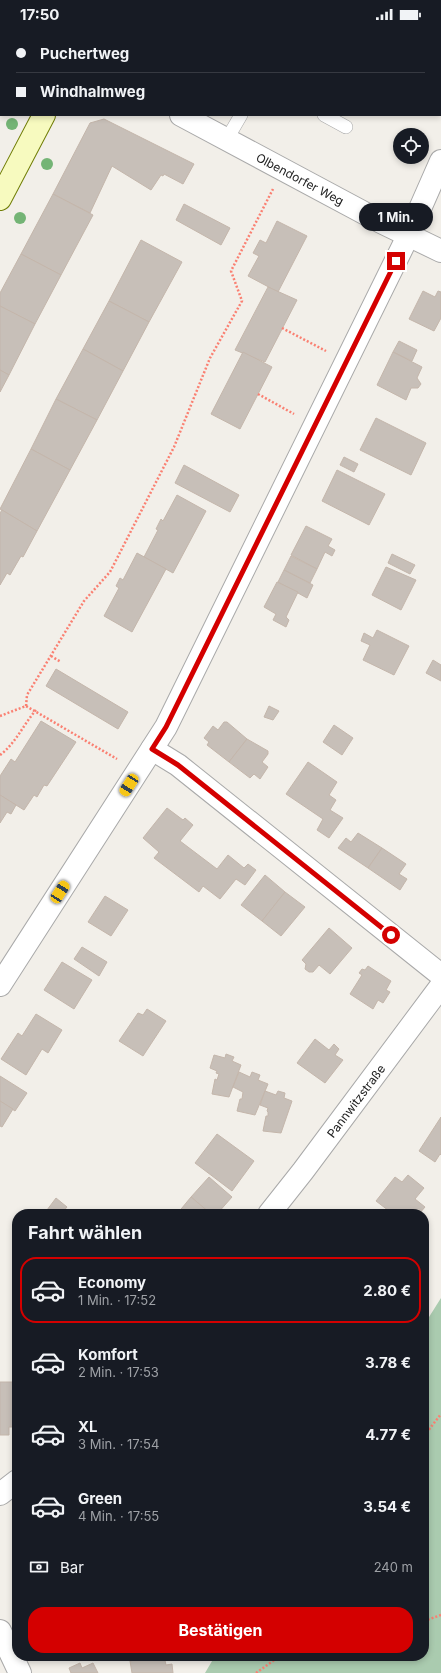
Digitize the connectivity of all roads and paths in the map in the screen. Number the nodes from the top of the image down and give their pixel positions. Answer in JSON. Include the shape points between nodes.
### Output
{"nodes":[{"id":1,"x":43,"y":116,"type":"edge"},
{"id":2,"x":183,"y":116,"type":"edge"},
{"id":3,"x":240,"y":116,"type":"edge"},
{"id":4,"x":326,"y":116,"type":"edge"},
{"id":5,"x":346,"y":127,"type":"dead end"},
{"id":6,"x":228,"y":139,"type":"junction"},
{"id":7,"x":441,"y":161,"type":"edge"},
{"id":8,"x":276,"y":181,"type":"dead end"},
{"id":9,"x":0,"y":199,"type":"edge"},
{"id":10,"x":408,"y":236,"type":"junction"},
{"id":11,"x":441,"y":251,"type":"edge"},
{"id":12,"x":282,"y":328,"type":"dead end"},
{"id":13,"x":332,"y":354,"type":"dead end"},
{"id":14,"x":258,"y":394,"type":"dead end"},
{"id":15,"x":301,"y":417,"type":"dead end"},
{"id":16,"x":51,"y":656,"type":"junction"},
{"id":17,"x":61,"y":662,"type":"dead end"},
{"id":18,"x":26,"y":706,"type":"junction"},
{"id":19,"x":36,"y":710,"type":"junction"},
{"id":20,"x":0,"y":716,"type":"edge"},
{"id":21,"x":152,"y":749,"type":"junction"},
{"id":22,"x":0,"y":755,"type":"edge"},
{"id":23,"x":124,"y":763,"type":"dead end"},
{"id":24,"x":441,"y":975,"type":"edge"},
{"id":25,"x":0,"y":985,"type":"edge"},
{"id":26,"x":441,"y":986,"type":"edge"},
{"id":27,"x":273,"y":1209,"type":"edge"},
{"id":28,"x":441,"y":1414,"type":"edge"},
{"id":29,"x":429,"y":1430,"type":"edge"},
{"id":30,"x":12,"y":1485,"type":"edge"},
{"id":31,"x":0,"y":1494,"type":"edge"},
{"id":32,"x":441,"y":1615,"type":"edge"},
{"id":33,"x":429,"y":1619,"type":"edge"},
{"id":34,"x":0,"y":1631,"type":"edge"},
{"id":35,"x":12,"y":1656,"type":"edge"},
{"id":36,"x":14,"y":1661,"type":"edge"},
{"id":37,"x":273,"y":1661,"type":"edge"},
{"id":38,"x":20,"y":1673,"type":"edge"},
{"id":39,"x":256,"y":1673,"type":"edge"}],
"edges":[{"from":1,"to":9,"type":"main road"},
{"from":2,"to":6,"type":"street","name":"Olbendorfer Weg"},
{"from":3,"to":6,"type":"lane"},
{"from":4,"to":5,"type":"lane"},
{"from":6,"to":10,"type":"street","name":"Olbendorfer Weg"},
{"from":7,"to":10,"type":"street"},
{"from":8,"to":16,"type":"path","via":[[231,271],[242,301],[210,358],[174,447],[110,572],[84,601]]},
{"from":10,"to":11,"type":"street","name":"Olbendorfer Weg"},
{"from":10,"to":21,"type":"street","via":[[166,727]]},
{"from":12,"to":13,"type":"path"},
{"from":14,"to":15,"type":"path"},
{"from":16,"to":17,"type":"path"},
{"from":16,"to":18,"type":"path","via":[[27,695]]},
{"from":18,"to":19,"type":"path"},
{"from":18,"to":20,"type":"path"},
{"from":19,"to":22,"type":"path","via":[[12,746]]},
{"from":19,"to":23,"type":"path"},
{"from":21,"to":24,"type":"street","via":[[190,775]]},
{"from":21,"to":25,"type":"street"},
{"from":26,"to":27,"type":"street","name":"Pannwitzstraße"},
{"from":28,"to":29,"type":"path"},
{"from":30,"to":31,"type":"street"},
{"from":32,"to":33,"type":"path"},
{"from":34,"to":35,"type":"street"},
{"from":36,"to":38,"type":"street"},
{"from":37,"to":39,"type":"path"}]}
